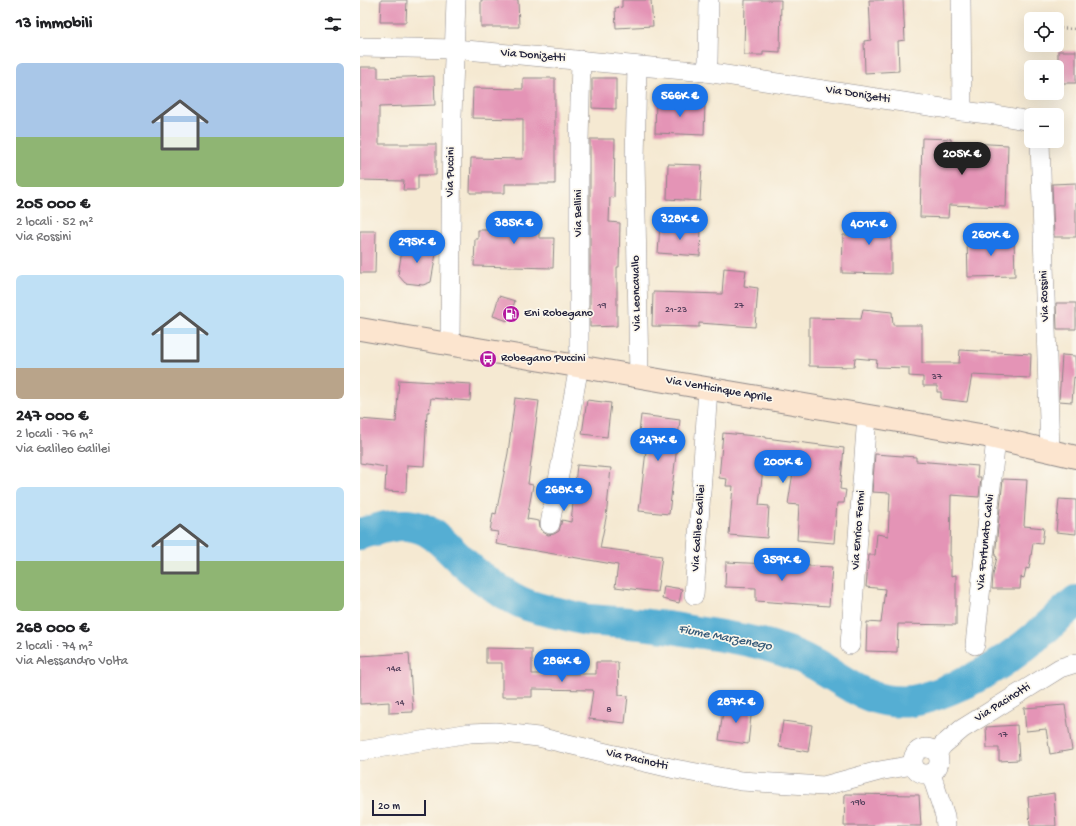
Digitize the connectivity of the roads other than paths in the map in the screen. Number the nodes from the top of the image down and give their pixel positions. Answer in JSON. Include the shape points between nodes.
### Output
{"nodes":[{"id":1,"x":456,"y":0,"type":"edge"},
{"id":2,"x":709,"y":0,"type":"edge"},
{"id":3,"x":960,"y":0,"type":"edge"},
{"id":4,"x":360,"y":47,"type":"edge"},
{"id":5,"x":455,"y":49,"type":"junction"},
{"id":6,"x":581,"y":60,"type":"junction"},
{"id":7,"x":637,"y":66,"type":"junction"},
{"id":8,"x":706,"y":72,"type":"junction"},
{"id":9,"x":962,"y":111,"type":"junction"},
{"id":10,"x":1024,"y":121,"type":"edge"},
{"id":11,"x":1040,"y":148,"type":"edge"},
{"id":12,"x":360,"y":329,"type":"edge"},
{"id":13,"x":450,"y":344,"type":"junction"},
{"id":14,"x":580,"y":366,"type":"junction"},
{"id":15,"x":639,"y":377,"type":"junction"},
{"id":16,"x":708,"y":389,"type":"junction"},
{"id":17,"x":867,"y":416,"type":"junction"},
{"id":18,"x":996,"y":438,"type":"junction"},
{"id":19,"x":1050,"y":451,"type":"junction"},
{"id":20,"x":1076,"y":457,"type":"edge"},
{"id":21,"x":550,"y":524,"type":"dead end"},
{"id":22,"x":694,"y":595,"type":"dead end"},
{"id":23,"x":850,"y":645,"type":"dead end"},
{"id":24,"x":975,"y":645,"type":"dead end"},
{"id":25,"x":1076,"y":663,"type":"edge"},
{"id":26,"x":360,"y":751,"type":"edge"},
{"id":27,"x":936,"y":753,"type":"junction"},
{"id":28,"x":913,"y":765,"type":"junction"},
{"id":29,"x":931,"y":774,"type":"junction"},
{"id":30,"x":946,"y":826,"type":"edge"}],
"edges":[{"from":1,"to":5,"type":"street","name":"Via Puccini"},
{"from":2,"to":8,"type":"street"},
{"from":3,"to":9,"type":"street"},
{"from":4,"to":5,"type":"street","name":"Via Donizetti"},
{"from":5,"to":6,"type":"street","name":"Via Donizetti"},
{"from":5,"to":13,"type":"street","name":"Via Puccini"},
{"from":6,"to":7,"type":"street","name":"Via Donizetti"},
{"from":6,"to":14,"type":"street","name":"Via Bellini"},
{"from":7,"to":8,"type":"street","name":"Via Donizetti"},
{"from":7,"to":15,"type":"street","name":"Via Leoncavallo","via":[[635,160]]},
{"from":8,"to":9,"type":"street","name":"Via Donizetti"},
{"from":9,"to":10,"type":"street"},
{"from":11,"to":19,"type":"street","name":"Via Rossini"},
{"from":12,"to":13,"type":"main road","name":"Via Venticinque Aprile"},
{"from":13,"to":14,"type":"main road","name":"Via Venticinque Aprile"},
{"from":14,"to":15,"type":"main road","name":"Via Venticinque Aprile"},
{"from":14,"to":21,"type":"street","name":"Via Bellini"},
{"from":15,"to":16,"type":"main road","name":"Via Venticinque Aprile"},
{"from":16,"to":17,"type":"main road","name":"Via Venticinque Aprile"},
{"from":16,"to":22,"type":"street","name":"Via Galileo Galilei"},
{"from":17,"to":18,"type":"main road","name":"Via Venticinque Aprile"},
{"from":17,"to":23,"type":"street","name":"Via Enrico Fermi"},
{"from":18,"to":19,"type":"main road","name":"Via Venticinque Aprile"},
{"from":18,"to":24,"type":"street","name":"Via Fortunato Calvi"},
{"from":19,"to":20,"type":"main road","name":"Via Venticinque Aprile"},
{"from":25,"to":27,"type":"street","name":"Via Pacinotti","via":[[1060,668],[962,729]]},
{"from":26,"to":28,"type":"street","name":"Via Pacinotti","via":[[470,733],[495,732],[538,737],[675,769],[741,781],[824,786]]},
{"from":27,"to":28,"type":"street","via":[[928,748],[922,748],[915,755]]},
{"from":27,"to":29,"type":"street","via":[[940,762],[936,771]]},
{"from":28,"to":29,"type":"street","via":[[918,772]]},
{"from":29,"to":30,"type":"street"}]}
